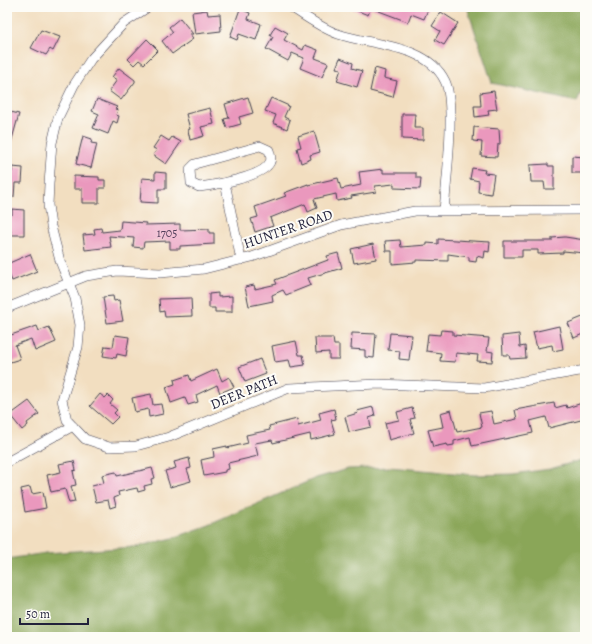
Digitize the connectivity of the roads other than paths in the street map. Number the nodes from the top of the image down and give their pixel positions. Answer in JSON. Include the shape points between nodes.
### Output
{"nodes":[{"id":1,"x":148,"y":7,"type":"edge"},
{"id":2,"x":291,"y":7,"type":"edge"},
{"id":3,"x":225,"y":183,"type":"junction"},
{"id":4,"x":585,"y":210,"type":"edge"},
{"id":5,"x":444,"y":212,"type":"junction"},
{"id":6,"x":240,"y":260,"type":"junction"},
{"id":7,"x":69,"y":283,"type":"junction"},
{"id":8,"x":7,"y":308,"type":"edge"},
{"id":9,"x":585,"y":370,"type":"edge"},
{"id":10,"x":73,"y":426,"type":"junction"},
{"id":11,"x":7,"y":462,"type":"edge"}],
"edges":[{"from":1,"to":7,"type":"street","name":"DEER PATH","via":[[124,23],[91,59],[74,85],[58,118],[52,143],[48,205],[60,261]]},
{"from":2,"to":5,"type":"street","via":[[312,21],[338,33],[410,51],[431,62],[446,82],[450,112]]},
{"from":3,"to":3,"type":"street","via":[[262,170],[270,163],[269,150],[260,146],[252,147],[195,164],[190,170],[191,183],[199,187]]},
{"from":3,"to":6,"type":"street"},
{"from":4,"to":5,"type":"street","name":"HUNTER ROAD"},
{"from":5,"to":6,"type":"street","name":"HUNTER ROAD","via":[[416,211],[341,225]]},
{"from":6,"to":7,"type":"street","name":"HUNTER ROAD","via":[[204,270],[160,273],[117,271],[86,276]]},
{"from":7,"to":8,"type":"street","name":"HUNTER ROAD"},
{"from":7,"to":10,"type":"street","name":"DEER PATH","via":[[80,324],[78,347],[62,400],[67,420]]},
{"from":9,"to":10,"type":"street","name":"DEER PATH","via":[[484,388],[378,384],[288,388],[169,437],[136,446],[109,447],[85,439]]},
{"from":10,"to":11,"type":"street"}]}
